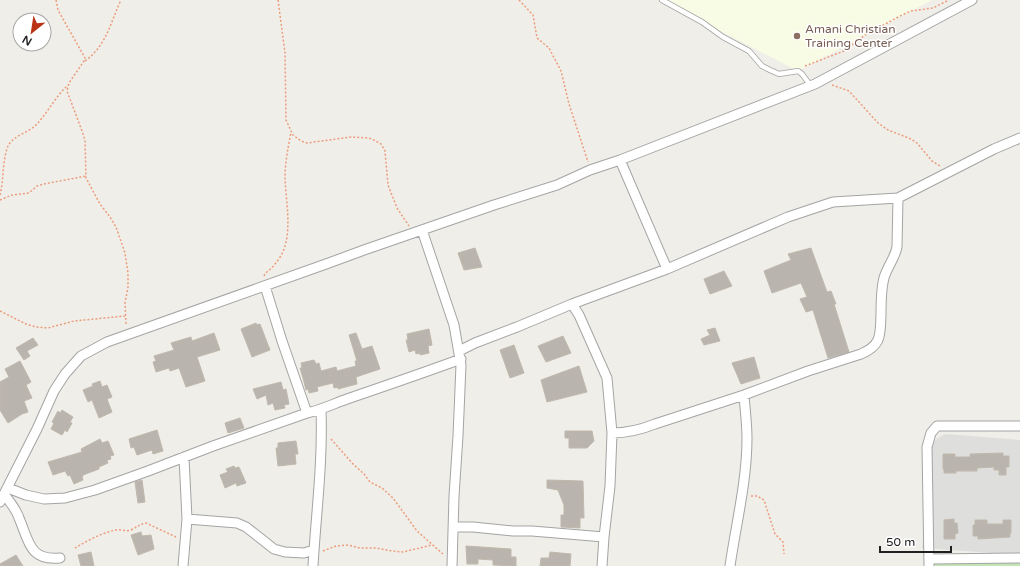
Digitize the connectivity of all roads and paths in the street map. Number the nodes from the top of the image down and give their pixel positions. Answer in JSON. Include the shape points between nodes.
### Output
{"nodes":[{"id":1,"x":56,"y":0,"type":"edge"},
{"id":2,"x":121,"y":0,"type":"edge"},
{"id":3,"x":278,"y":0,"type":"edge"},
{"id":4,"x":519,"y":0,"type":"edge"},
{"id":5,"x":662,"y":0,"type":"edge"},
{"id":6,"x":948,"y":0,"type":"edge"},
{"id":7,"x":972,"y":0,"type":"edge"},
{"id":8,"x":84,"y":61,"type":"junction"},
{"id":9,"x":798,"y":71,"type":"junction"},
{"id":10,"x":820,"y":82,"type":"junction"},
{"id":11,"x":69,"y":84,"type":"junction"},
{"id":12,"x":811,"y":86,"type":"junction"},
{"id":13,"x":291,"y":132,"type":"junction"},
{"id":14,"x":1020,"y":138,"type":"edge"},
{"id":15,"x":620,"y":160,"type":"junction"},
{"id":16,"x":590,"y":170,"type":"junction"},
{"id":17,"x":951,"y":171,"type":"junction"},
{"id":18,"x":86,"y":176,"type":"junction"},
{"id":19,"x":0,"y":195,"type":"edge"},
{"id":20,"x":898,"y":198,"type":"junction"},
{"id":21,"x":0,"y":200,"type":"edge"},
{"id":22,"x":418,"y":232,"type":"junction"},
{"id":23,"x":668,"y":269,"type":"junction"},
{"id":24,"x":264,"y":286,"type":"junction"},
{"id":25,"x":572,"y":304,"type":"junction"},
{"id":26,"x":0,"y":311,"type":"edge"},
{"id":27,"x":126,"y":316,"type":"junction"},
{"id":28,"x":126,"y":335,"type":"junction"},
{"id":29,"x":460,"y":355,"type":"junction"},
{"id":30,"x":744,"y":395,"type":"junction"},
{"id":31,"x":321,"y":410,"type":"junction"},
{"id":32,"x":307,"y":413,"type":"junction"},
{"id":33,"x":1020,"y":426,"type":"edge"},
{"id":34,"x":322,"y":428,"type":"junction"},
{"id":35,"x":612,"y":433,"type":"junction"},
{"id":36,"x":184,"y":457,"type":"junction"},
{"id":37,"x":4,"y":490,"type":"edge"},
{"id":38,"x":741,"y":497,"type":"junction"},
{"id":39,"x":187,"y":519,"type":"junction"},
{"id":40,"x":453,"y":527,"type":"junction"},
{"id":41,"x":604,"y":536,"type":"junction"},
{"id":42,"x":186,"y":540,"type":"junction"},
{"id":43,"x":433,"y":544,"type":"junction"},
{"id":44,"x":75,"y":548,"type":"dead end"},
{"id":45,"x":314,"y":552,"type":"junction"},
{"id":46,"x":784,"y":554,"type":"dead end"},
{"id":47,"x":60,"y":558,"type":"dead end"},
{"id":48,"x":1020,"y":558,"type":"edge"},
{"id":49,"x":929,"y":563,"type":"edge"},
{"id":50,"x":452,"y":564,"type":"edge"},
{"id":51,"x":183,"y":566,"type":"edge"},
{"id":52,"x":313,"y":566,"type":"edge"},
{"id":53,"x":602,"y":566,"type":"edge"},
{"id":54,"x":730,"y":566,"type":"edge"}],
"edges":[{"from":1,"to":8,"type":"path","via":[[58,10],[80,48]]},
{"from":2,"to":8,"type":"path","via":[[103,43]]},
{"from":3,"to":13,"type":"path","via":[[285,53],[286,120]]},
{"from":4,"to":16,"type":"path","via":[[533,15],[537,38],[549,48],[561,71]]},
{"from":5,"to":9,"type":"lane","via":[[749,51],[762,66],[779,74]]},
{"from":6,"to":9,"type":"path","via":[[933,8],[902,15],[865,35],[844,51]]},
{"from":7,"to":10,"type":"street"},
{"from":8,"to":11,"type":"path"},
{"from":9,"to":12,"type":"lane"},
{"from":10,"to":12,"type":"street"},
{"from":10,"to":17,"type":"path","via":[[849,91],[878,124],[911,139],[932,161]]},
{"from":11,"to":18,"type":"path","via":[[68,91],[84,140]]},
{"from":11,"to":19,"type":"path","via":[[36,125],[9,144]]},
{"from":12,"to":15,"type":"street"},
{"from":13,"to":22,"type":"path","via":[[300,141],[307,142],[368,138],[381,144],[386,151],[388,185],[397,208]]},
{"from":13,"to":24,"type":"path","via":[[285,177],[288,213],[285,246],[278,260],[265,274]]},
{"from":14,"to":17,"type":"street"},
{"from":15,"to":16,"type":"street"},
{"from":15,"to":23,"type":"street"},
{"from":16,"to":22,"type":"street","via":[[557,185]]},
{"from":17,"to":20,"type":"street"},
{"from":18,"to":21,"type":"path","via":[[44,184],[29,193],[12,195]]},
{"from":18,"to":27,"type":"path","via":[[90,188],[116,227],[125,253],[128,272]]},
{"from":20,"to":23,"type":"street","via":[[833,202],[788,217]]},
{"from":20,"to":30,"type":"street","via":[[896,252],[884,278],[881,331],[874,347],[861,354]]},
{"from":22,"to":24,"type":"street"},
{"from":22,"to":29,"type":"street","via":[[454,325]]},
{"from":23,"to":25,"type":"street"},
{"from":24,"to":28,"type":"street"},
{"from":24,"to":32,"type":"street"},
{"from":25,"to":29,"type":"street","via":[[475,343]]},
{"from":25,"to":35,"type":"street","via":[[606,378]]},
{"from":26,"to":27,"type":"path","via":[[26,324],[48,328],[74,321]]},
{"from":27,"to":28,"type":"path"},
{"from":28,"to":37,"type":"street","via":[[106,342],[81,356],[65,374]]},
{"from":29,"to":31,"type":"street","via":[[402,381]]},
{"from":29,"to":40,"type":"street","via":[[462,365]]},
{"from":30,"to":35,"type":"street","via":[[640,430]]},
{"from":30,"to":38,"type":"street","via":[[747,438]]},
{"from":31,"to":32,"type":"street"},
{"from":31,"to":34,"type":"street"},
{"from":32,"to":36,"type":"street"},
{"from":33,"to":49,"type":"street","via":[[936,426],[930,433],[927,447]]},
{"from":34,"to":43,"type":"path","via":[[370,482],[393,498],[417,531]]},
{"from":34,"to":45,"type":"street"},
{"from":35,"to":41,"type":"street","via":[[610,486]]},
{"from":36,"to":37,"type":"street","via":[[148,472],[65,498],[44,499]]},
{"from":36,"to":39,"type":"street"},
{"from":37,"to":47,"type":"street","via":[[32,550],[43,557]]},
{"from":38,"to":46,"type":"path","via":[[757,496],[764,500],[775,534],[783,542]]},
{"from":38,"to":54,"type":"street"},
{"from":39,"to":42,"type":"street"},
{"from":39,"to":45,"type":"street","via":[[236,523],[246,527],[274,549],[285,552]]},
{"from":40,"to":41,"type":"street"},
{"from":40,"to":50,"type":"street"},
{"from":41,"to":53,"type":"street"},
{"from":42,"to":44,"type":"path","via":[[146,523],[131,530],[112,531]]},
{"from":42,"to":51,"type":"street"},
{"from":43,"to":45,"type":"path","via":[[403,552],[345,545]]},
{"from":43,"to":50,"type":"path"},
{"from":45,"to":52,"type":"street"},
{"from":48,"to":49,"type":"street"}]}
